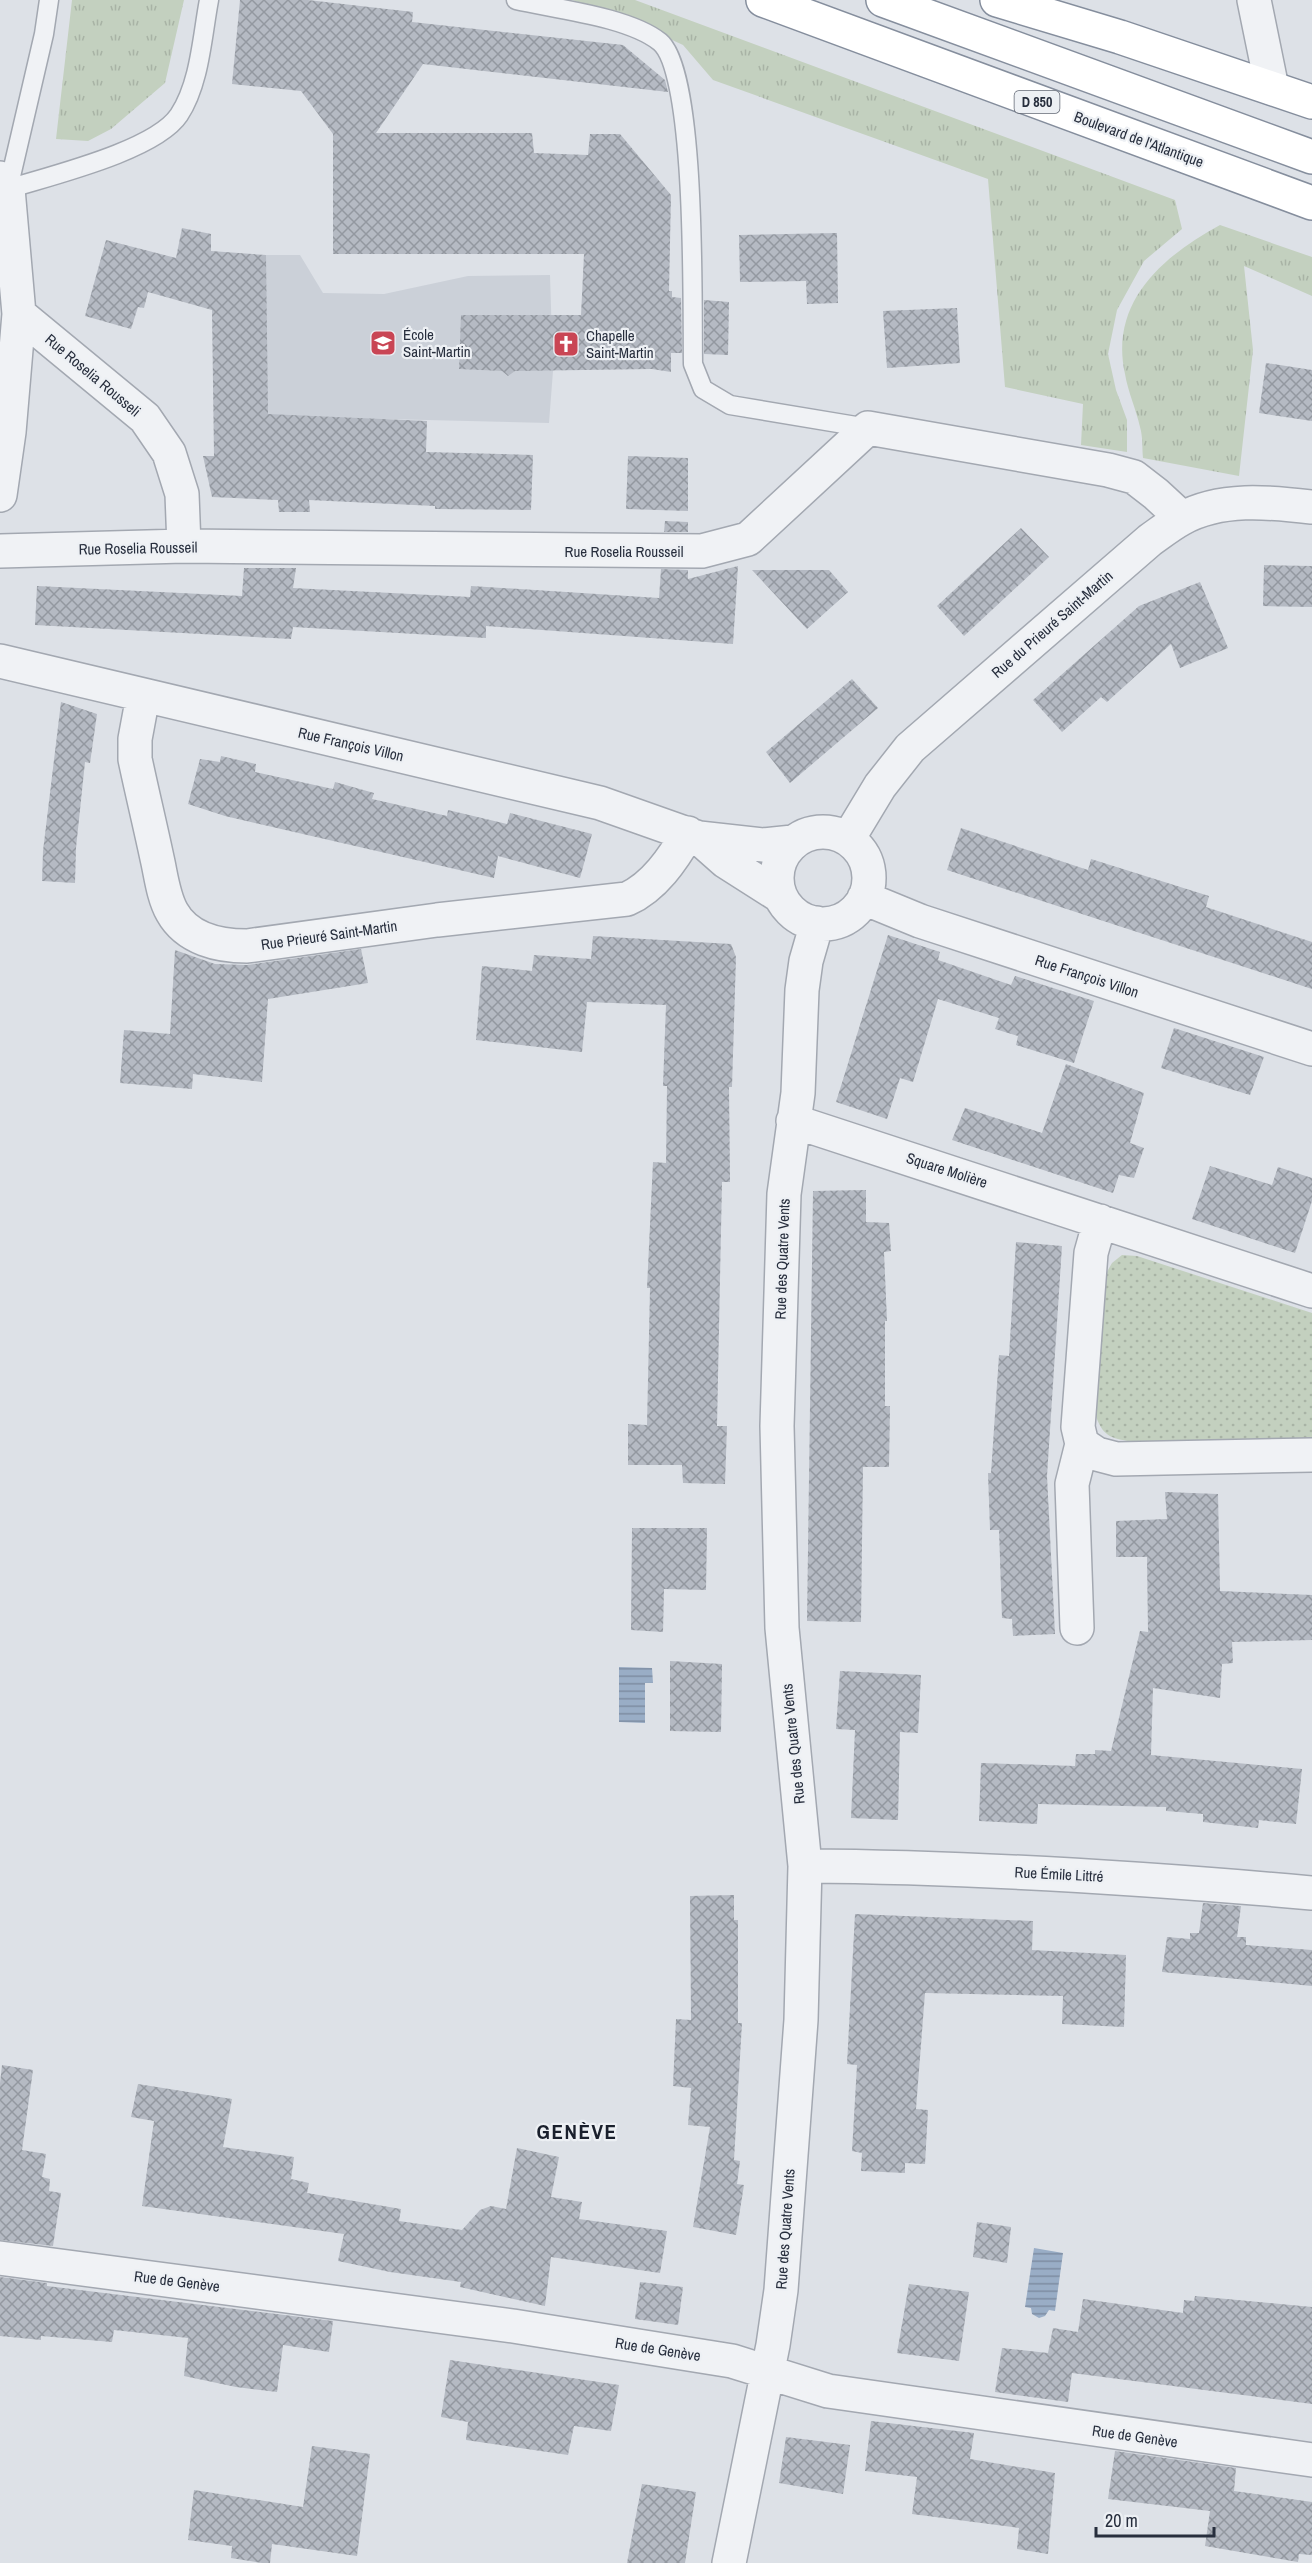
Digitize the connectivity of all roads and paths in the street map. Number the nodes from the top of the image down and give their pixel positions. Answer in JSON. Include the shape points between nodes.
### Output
{"nodes":[{"id":1,"x":49,"y":0,"type":"edge"},
{"id":2,"x":209,"y":0,"type":"edge"},
{"id":3,"x":516,"y":0,"type":"edge"},
{"id":4,"x":763,"y":0,"type":"edge"},
{"id":5,"x":883,"y":0,"type":"edge"},
{"id":6,"x":997,"y":0,"type":"edge"},
{"id":7,"x":1254,"y":0,"type":"edge"},
{"id":8,"x":1272,"y":88,"type":"junction"},
{"id":9,"x":1312,"y":102,"type":"edge"},
{"id":10,"x":1312,"y":157,"type":"edge"},
{"id":11,"x":4,"y":183,"type":"edge"},
{"id":12,"x":1312,"y":203,"type":"edge"},
{"id":13,"x":19,"y":314,"type":"junction"},
{"id":14,"x":868,"y":428,"type":"junction"},
{"id":15,"x":0,"y":495,"type":"edge"},
{"id":16,"x":1312,"y":507,"type":"edge"},
{"id":17,"x":1182,"y":518,"type":"junction"},
{"id":18,"x":184,"y":546,"type":"junction"},
{"id":19,"x":0,"y":551,"type":"edge"},
{"id":20,"x":0,"y":661,"type":"edge"},
{"id":21,"x":142,"y":696,"type":"junction"},
{"id":22,"x":694,"y":836,"type":"junction"},
{"id":23,"x":848,"y":839,"type":"junction"},
{"id":24,"x":793,"y":842,"type":"junction"},
{"id":25,"x":780,"y":896,"type":"junction"},
{"id":26,"x":864,"y":898,"type":"junction"},
{"id":27,"x":817,"y":923,"type":"junction"},
{"id":28,"x":1312,"y":1049,"type":"edge"},
{"id":29,"x":793,"y":1121,"type":"junction"},
{"id":30,"x":1100,"y":1221,"type":"junction"},
{"id":31,"x":1312,"y":1290,"type":"edge"},
{"id":32,"x":1082,"y":1444,"type":"junction"},
{"id":33,"x":1312,"y":1455,"type":"edge"},
{"id":34,"x":1077,"y":1628,"type":"dead end"},
{"id":35,"x":805,"y":1866,"type":"junction"},
{"id":36,"x":1312,"y":1893,"type":"edge"},
{"id":37,"x":0,"y":2258,"type":"edge"},
{"id":38,"x":767,"y":2372,"type":"junction"},
{"id":39,"x":1312,"y":2460,"type":"edge"},
{"id":40,"x":729,"y":2563,"type":"edge"}],
"edges":[{"from":1,"to":11,"type":"lane","via":[[44,34]]},
{"from":2,"to":11,"type":"lane","via":[[193,86],[178,117],[150,141]]},
{"from":3,"to":14,"type":"lane","via":[[630,26],[661,43],[676,71],[687,147],[693,364],[703,389],[730,405]]},
{"from":4,"to":12,"type":"highway","name":"Boulevard de l'Atlantique","number":"D 850"},
{"from":5,"to":10,"type":"highway"},
{"from":6,"to":8,"type":"highway"},
{"from":7,"to":8,"type":"street"},
{"from":8,"to":9,"type":"highway"},
{"from":11,"to":13,"type":"street"},
{"from":13,"to":15,"type":"street"},
{"from":13,"to":18,"type":"street","name":"Rue Roselia Rousseli","via":[[145,418],[168,453],[182,494]]},
{"from":14,"to":17,"type":"street","via":[[1134,477]]},
{"from":14,"to":18,"type":"street","name":"Rue Roselia Rousseil","via":[[748,539],[702,551]]},
{"from":16,"to":17,"type":"street","name":"Rue du Prieuré Saint-Martin","via":[[1250,502],[1218,506]]},
{"from":17,"to":23,"type":"street","name":"Rue du Prieuré Saint-Martin","via":[[1150,540],[910,748],[884,780]]},
{"from":18,"to":19,"type":"street","name":"Rue Roselia Rousseil"},
{"from":20,"to":21,"type":"street","name":"Rue François Villon"},
{"from":21,"to":22,"type":"street","name":"Rue François Villon","via":[[600,803]]},
{"from":21,"to":22,"type":"street","name":"Rue Prieuré Saint-Martin","via":[[135,759],[164,888],[172,912],[186,928],[201,939],[222,946],[627,899],[642,893]]},
{"from":22,"to":24,"type":"street","name":"Rue François Villon","via":[[764,845]]},
{"from":22,"to":25,"type":"street","name":"Rue François Villon"},
{"from":23,"to":24,"type":"street","via":[[826,832]]},
{"from":23,"to":26,"type":"street","via":[[857,846],[867,866]]},
{"from":24,"to":25,"type":"street","via":[[778,867]]},
{"from":25,"to":27,"type":"street","via":[[795,914]]},
{"from":26,"to":27,"type":"street","via":[[849,915],[828,924]]},
{"from":26,"to":28,"type":"street","name":"Rue François Villon","via":[[920,921]]},
{"from":27,"to":29,"type":"street","name":"Rue des Quatre Vents","via":[[802,990],[798,1094]]},
{"from":29,"to":30,"type":"street","name":"Square Molière"},
{"from":29,"to":35,"type":"street","name":"Rue des Quatre Vents","via":[[784,1194],[777,1426],[782,1628]]},
{"from":30,"to":31,"type":"street","name":"Square Molière"},
{"from":30,"to":32,"type":"street","via":[[1090,1264],[1078,1427]]},
{"from":32,"to":33,"type":"street","via":[[1097,1454],[1116,1459]]},
{"from":32,"to":34,"type":"street","via":[[1072,1484]]},
{"from":35,"to":36,"type":"street","name":"Rue Émile Littré","via":[[1140,1878]]},
{"from":35,"to":38,"type":"street","name":"Rue des Quatre Vents","via":[[801,2020],[782,2278]]},
{"from":37,"to":38,"type":"street","name":"Rue de Genève","via":[[513,2326],[732,2361]]},
{"from":38,"to":39,"type":"street","name":"Rue de Genève","via":[[828,2391]]},
{"from":38,"to":40,"type":"street","name":"Rue des Quatre Vents"}]}
